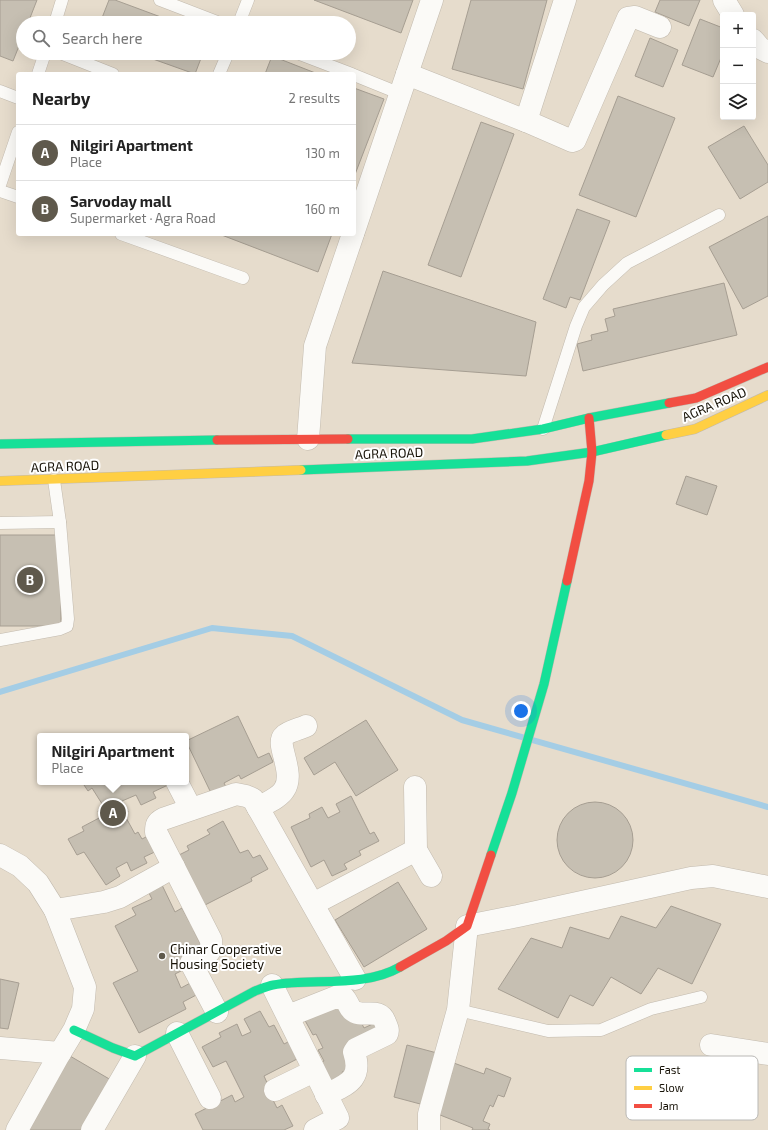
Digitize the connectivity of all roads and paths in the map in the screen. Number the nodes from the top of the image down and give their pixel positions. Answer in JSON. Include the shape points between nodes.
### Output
{"nodes":[{"id":1,"x":62,"y":0,"type":"edge"},
{"id":2,"x":160,"y":0,"type":"edge"},
{"id":3,"x":248,"y":0,"type":"edge"},
{"id":4,"x":432,"y":0,"type":"edge"},
{"id":5,"x":565,"y":0,"type":"edge"},
{"id":6,"x":724,"y":0,"type":"edge"},
{"id":7,"x":731,"y":12,"type":"edge"},
{"id":8,"x":57,"y":16,"type":"edge"},
{"id":9,"x":202,"y":16,"type":"edge"},
{"id":10,"x":242,"y":16,"type":"edge"},
{"id":11,"x":660,"y":27,"type":"dead end"},
{"id":12,"x":756,"y":43,"type":"edge"},
{"id":13,"x":768,"y":52,"type":"edge"},
{"id":14,"x":43,"y":60,"type":"edge"},
{"id":15,"x":78,"y":60,"type":"edge"},
{"id":16,"x":225,"y":60,"type":"edge"},
{"id":17,"x":316,"y":60,"type":"edge"},
{"id":18,"x":39,"y":72,"type":"edge"},
{"id":19,"x":108,"y":72,"type":"edge"},
{"id":20,"x":220,"y":72,"type":"edge"},
{"id":21,"x":348,"y":72,"type":"edge"},
{"id":22,"x":356,"y":75,"type":"edge"},
{"id":23,"x":404,"y":84,"type":"junction"},
{"id":24,"x":0,"y":91,"type":"edge"},
{"id":25,"x":16,"y":97,"type":"edge"},
{"id":26,"x":526,"y":121,"type":"junction"},
{"id":27,"x":16,"y":138,"type":"edge"},
{"id":28,"x":0,"y":185,"type":"edge"},
{"id":29,"x":0,"y":191,"type":"edge"},
{"id":30,"x":16,"y":196,"type":"edge"},
{"id":31,"x":719,"y":215,"type":"dead end"},
{"id":32,"x":356,"y":227,"type":"edge"},
{"id":33,"x":127,"y":236,"type":"edge"},
{"id":34,"x":353,"y":236,"type":"edge"},
{"id":35,"x":243,"y":278,"type":"dead end"},
{"id":36,"x":768,"y":367,"type":"edge"},
{"id":37,"x":768,"y":395,"type":"edge"},
{"id":38,"x":589,"y":418,"type":"junction"},
{"id":39,"x":543,"y":429,"type":"junction"},
{"id":40,"x":308,"y":439,"type":"junction"},
{"id":41,"x":0,"y":444,"type":"edge"},
{"id":42,"x":592,"y":452,"type":"junction"},
{"id":43,"x":54,"y":480,"type":"junction"},
{"id":44,"x":0,"y":481,"type":"edge"},
{"id":45,"x":60,"y":522,"type":"junction"},
{"id":46,"x":0,"y":523,"type":"edge"},
{"id":47,"x":0,"y":640,"type":"edge"},
{"id":48,"x":306,"y":726,"type":"dead end"},
{"id":49,"x":179,"y":785,"type":"edge"},
{"id":50,"x":415,"y":787,"type":"dead end"},
{"id":51,"x":258,"y":808,"type":"junction"},
{"id":52,"x":191,"y":809,"type":"junction"},
{"id":53,"x":416,"y":850,"type":"junction"},
{"id":54,"x":0,"y":855,"type":"edge"},
{"id":55,"x":174,"y":867,"type":"junction"},
{"id":56,"x":431,"y":876,"type":"dead end"},
{"id":57,"x":768,"y":888,"type":"edge"},
{"id":58,"x":313,"y":904,"type":"junction"},
{"id":59,"x":55,"y":910,"type":"junction"},
{"id":60,"x":467,"y":926,"type":"junction"},
{"id":61,"x":355,"y":979,"type":"junction"},
{"id":62,"x":272,"y":985,"type":"junction"},
{"id":63,"x":701,"y":997,"type":"dead end"},
{"id":64,"x":458,"y":1010,"type":"junction"},
{"id":65,"x":217,"y":1012,"type":"junction"},
{"id":66,"x":288,"y":1016,"type":"junction"},
{"id":67,"x":74,"y":1030,"type":"junction"},
{"id":68,"x":177,"y":1033,"type":"junction"},
{"id":69,"x":711,"y":1046,"type":"dead end"},
{"id":70,"x":0,"y":1048,"type":"edge"},
{"id":71,"x":60,"y":1052,"type":"junction"},
{"id":72,"x":768,"y":1054,"type":"edge"},
{"id":73,"x":136,"y":1056,"type":"junction"},
{"id":74,"x":314,"y":1071,"type":"junction"},
{"id":75,"x":276,"y":1090,"type":"dead end"},
{"id":76,"x":326,"y":1095,"type":"junction"},
{"id":77,"x":210,"y":1098,"type":"dead end"},
{"id":78,"x":341,"y":1124,"type":"edge"},
{"id":79,"x":17,"y":1130,"type":"edge"},
{"id":80,"x":92,"y":1130,"type":"edge"},
{"id":81,"x":315,"y":1130,"type":"edge"},
{"id":82,"x":429,"y":1130,"type":"edge"}],
"edges":[{"from":1,"to":8,"type":"lane"},
{"from":2,"to":9,"type":"lane"},
{"from":3,"to":10,"type":"lane"},
{"from":4,"to":23,"type":"street"},
{"from":5,"to":26,"type":"street"},
{"from":6,"to":7,"type":"street"},
{"from":11,"to":26,"type":"street","via":[[635,17],[628,18],[574,141]]},
{"from":12,"to":13,"type":"street"},
{"from":14,"to":18,"type":"lane"},
{"from":15,"to":19,"type":"lane"},
{"from":16,"to":20,"type":"lane"},
{"from":17,"to":21,"type":"lane"},
{"from":22,"to":23,"type":"lane"},
{"from":23,"to":26,"type":"street"},
{"from":23,"to":32,"type":"street"},
{"from":24,"to":25,"type":"lane"},
{"from":27,"to":28,"type":"lane"},
{"from":29,"to":30,"type":"lane"},
{"from":31,"to":39,"type":"lane","via":[[627,263],[584,307]]},
{"from":33,"to":35,"type":"lane"},
{"from":34,"to":40,"type":"street","via":[[315,346]]},
{"from":36,"to":38,"type":"main road","name":"AGRA ROAD","via":[[696,398]]},
{"from":37,"to":42,"type":"main road","name":"AGRA ROAD","via":[[695,429]]},
{"from":38,"to":39,"type":"main road","name":"AGRA ROAD"},
{"from":38,"to":42,"type":"main road"},
{"from":39,"to":40,"type":"main road","name":"AGRA ROAD","via":[[472,439]]},
{"from":40,"to":41,"type":"main road","name":"AGRA ROAD"},
{"from":42,"to":43,"type":"main road","name":"AGRA ROAD","via":[[527,461]]},
{"from":42,"to":60,"type":"main road","via":[[589,481],[544,684],[512,793]]},
{"from":43,"to":44,"type":"main road","name":"AGRA ROAD"},
{"from":43,"to":45,"type":"lane"},
{"from":45,"to":46,"type":"lane"},
{"from":45,"to":47,"type":"lane","via":[[67,626]]},
{"from":48,"to":51,"type":"street","via":[[282,739],[288,782],[282,792]]},
{"from":49,"to":52,"type":"street"},
{"from":50,"to":53,"type":"street"},
{"from":51,"to":52,"type":"street","via":[[253,799],[236,794]]},
{"from":51,"to":58,"type":"street"},
{"from":52,"to":55,"type":"street","via":[[158,821],[156,826],[156,832]]},
{"from":53,"to":56,"type":"street"},
{"from":53,"to":58,"type":"street"},
{"from":54,"to":59,"type":"street","via":[[20,866],[38,883]]},
{"from":55,"to":59,"type":"street","via":[[120,897]]},
{"from":55,"to":65,"type":"street","via":[[211,940],[211,951],[193,960],[191,964]]},
{"from":57,"to":60,"type":"street","via":[[713,876],[691,878]]},
{"from":58,"to":61,"type":"street"},
{"from":59,"to":67,"type":"street","via":[[85,988],[83,1009]]},
{"from":60,"to":61,"type":"main road","via":[[390,973]]},
{"from":60,"to":64,"type":"street"},
{"from":61,"to":62,"type":"main road"},
{"from":62,"to":65,"type":"main road","via":[[255,991]]},
{"from":62,"to":66,"type":"street"},
{"from":63,"to":64,"type":"lane","via":[[651,1009],[601,1030],[548,1032]]},
{"from":64,"to":82,"type":"street","via":[[429,1114]]},
{"from":65,"to":68,"type":"main road"},
{"from":66,"to":74,"type":"street"},
{"from":66,"to":76,"type":"street","via":[[341,995],[357,1013],[375,1013],[384,1019],[387,1034],[354,1052],[357,1068],[353,1079]]},
{"from":67,"to":71,"type":"street"},
{"from":67,"to":73,"type":"main road"},
{"from":68,"to":73,"type":"main road"},
{"from":68,"to":77,"type":"street"},
{"from":69,"to":72,"type":"street"},
{"from":70,"to":71,"type":"street"},
{"from":71,"to":79,"type":"street"},
{"from":73,"to":80,"type":"street"},
{"from":74,"to":75,"type":"street"},
{"from":74,"to":76,"type":"street"},
{"from":76,"to":78,"type":"street"},
{"from":78,"to":81,"type":"street"}]}
